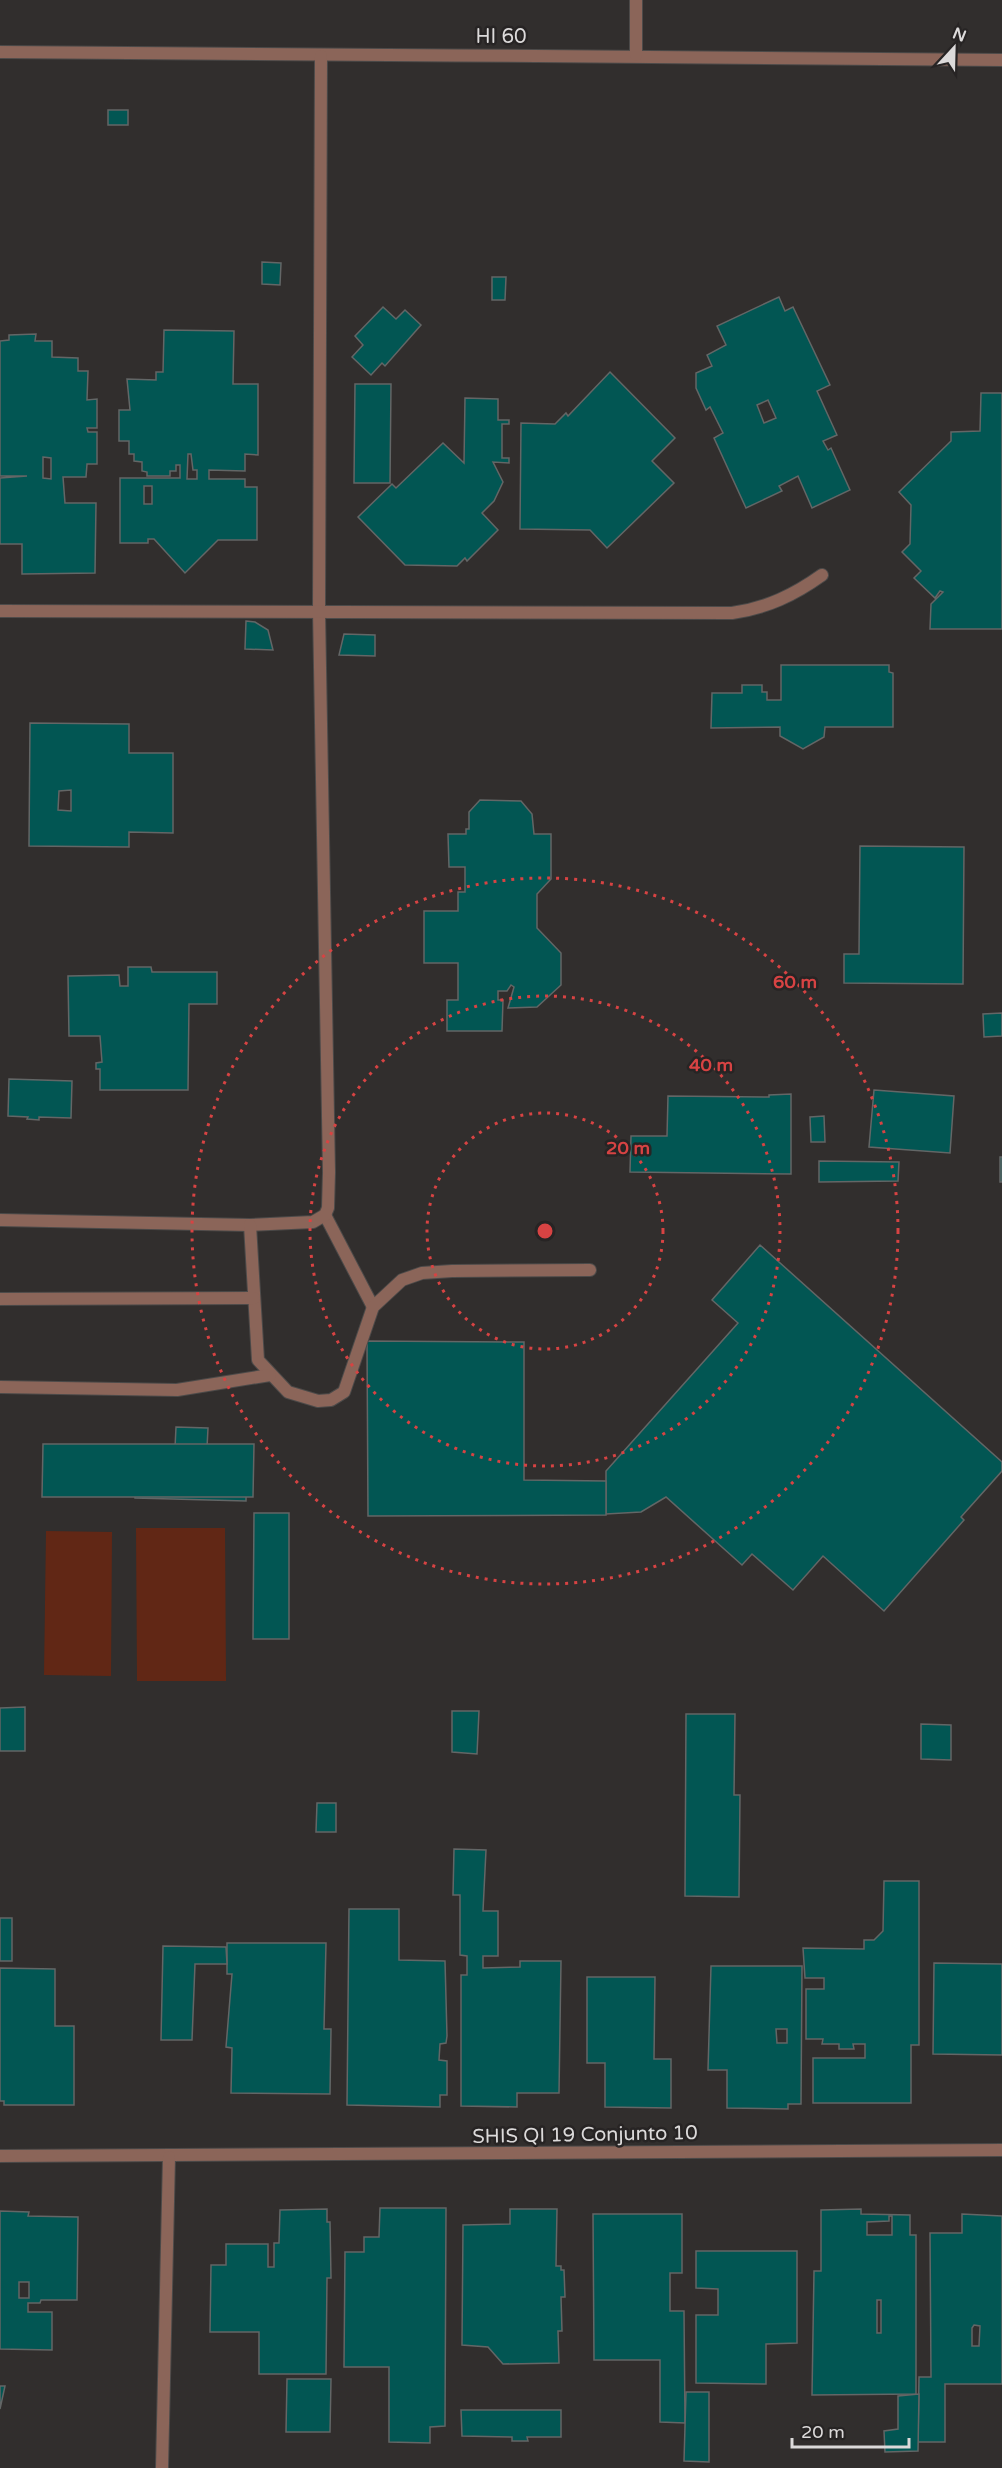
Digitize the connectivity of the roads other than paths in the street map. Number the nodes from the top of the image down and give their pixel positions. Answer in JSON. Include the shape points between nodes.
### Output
{"nodes":[{"id":1,"x":636,"y":0,"type":"edge"},
{"id":2,"x":0,"y":52,"type":"edge"},
{"id":3,"x":636,"y":54,"type":"junction"},
{"id":4,"x":321,"y":56,"type":"junction"},
{"id":5,"x":1002,"y":60,"type":"edge"},
{"id":6,"x":822,"y":575,"type":"dead end"},
{"id":7,"x":0,"y":611,"type":"edge"},
{"id":8,"x":319,"y":611,"type":"junction"},
{"id":9,"x":325,"y":1215,"type":"junction"},
{"id":10,"x":0,"y":1220,"type":"edge"},
{"id":11,"x":250,"y":1225,"type":"junction"},
{"id":12,"x":590,"y":1270,"type":"dead end"},
{"id":13,"x":254,"y":1298,"type":"junction"},
{"id":14,"x":0,"y":1299,"type":"edge"},
{"id":15,"x":373,"y":1307,"type":"junction"},
{"id":16,"x":270,"y":1375,"type":"junction"},
{"id":17,"x":0,"y":1386,"type":"edge"},
{"id":18,"x":1002,"y":2150,"type":"edge"},
{"id":19,"x":0,"y":2156,"type":"edge"},
{"id":20,"x":169,"y":2157,"type":"junction"},
{"id":21,"x":162,"y":2468,"type":"edge"}],
"edges":[{"from":1,"to":3,"type":"street"},
{"from":2,"to":4,"type":"street","name":"HI 60"},
{"from":3,"to":4,"type":"street","name":"HI 60"},
{"from":3,"to":5,"type":"street","name":"HI 60"},
{"from":4,"to":8,"type":"street"},
{"from":6,"to":8,"type":"street","via":[[783,600],[756,610],[732,613]]},
{"from":7,"to":8,"type":"street"},
{"from":8,"to":9,"type":"street","via":[[329,1172]]},
{"from":9,"to":11,"type":"street","via":[[313,1222]]},
{"from":9,"to":15,"type":"street"},
{"from":10,"to":11,"type":"street"},
{"from":11,"to":13,"type":"street"},
{"from":12,"to":15,"type":"street","via":[[422,1273],[402,1281]]},
{"from":13,"to":14,"type":"street"},
{"from":13,"to":16,"type":"street","via":[[258,1360]]},
{"from":15,"to":16,"type":"street","via":[[344,1392],[331,1400],[304,1398],[288,1392]]},
{"from":16,"to":17,"type":"street","via":[[177,1390]]},
{"from":18,"to":20,"type":"street","name":"SHIS QI 19 Conjunto 10"},
{"from":19,"to":20,"type":"street","name":"SHIS QI 19 Conjunto 10"},
{"from":20,"to":21,"type":"street"}]}
